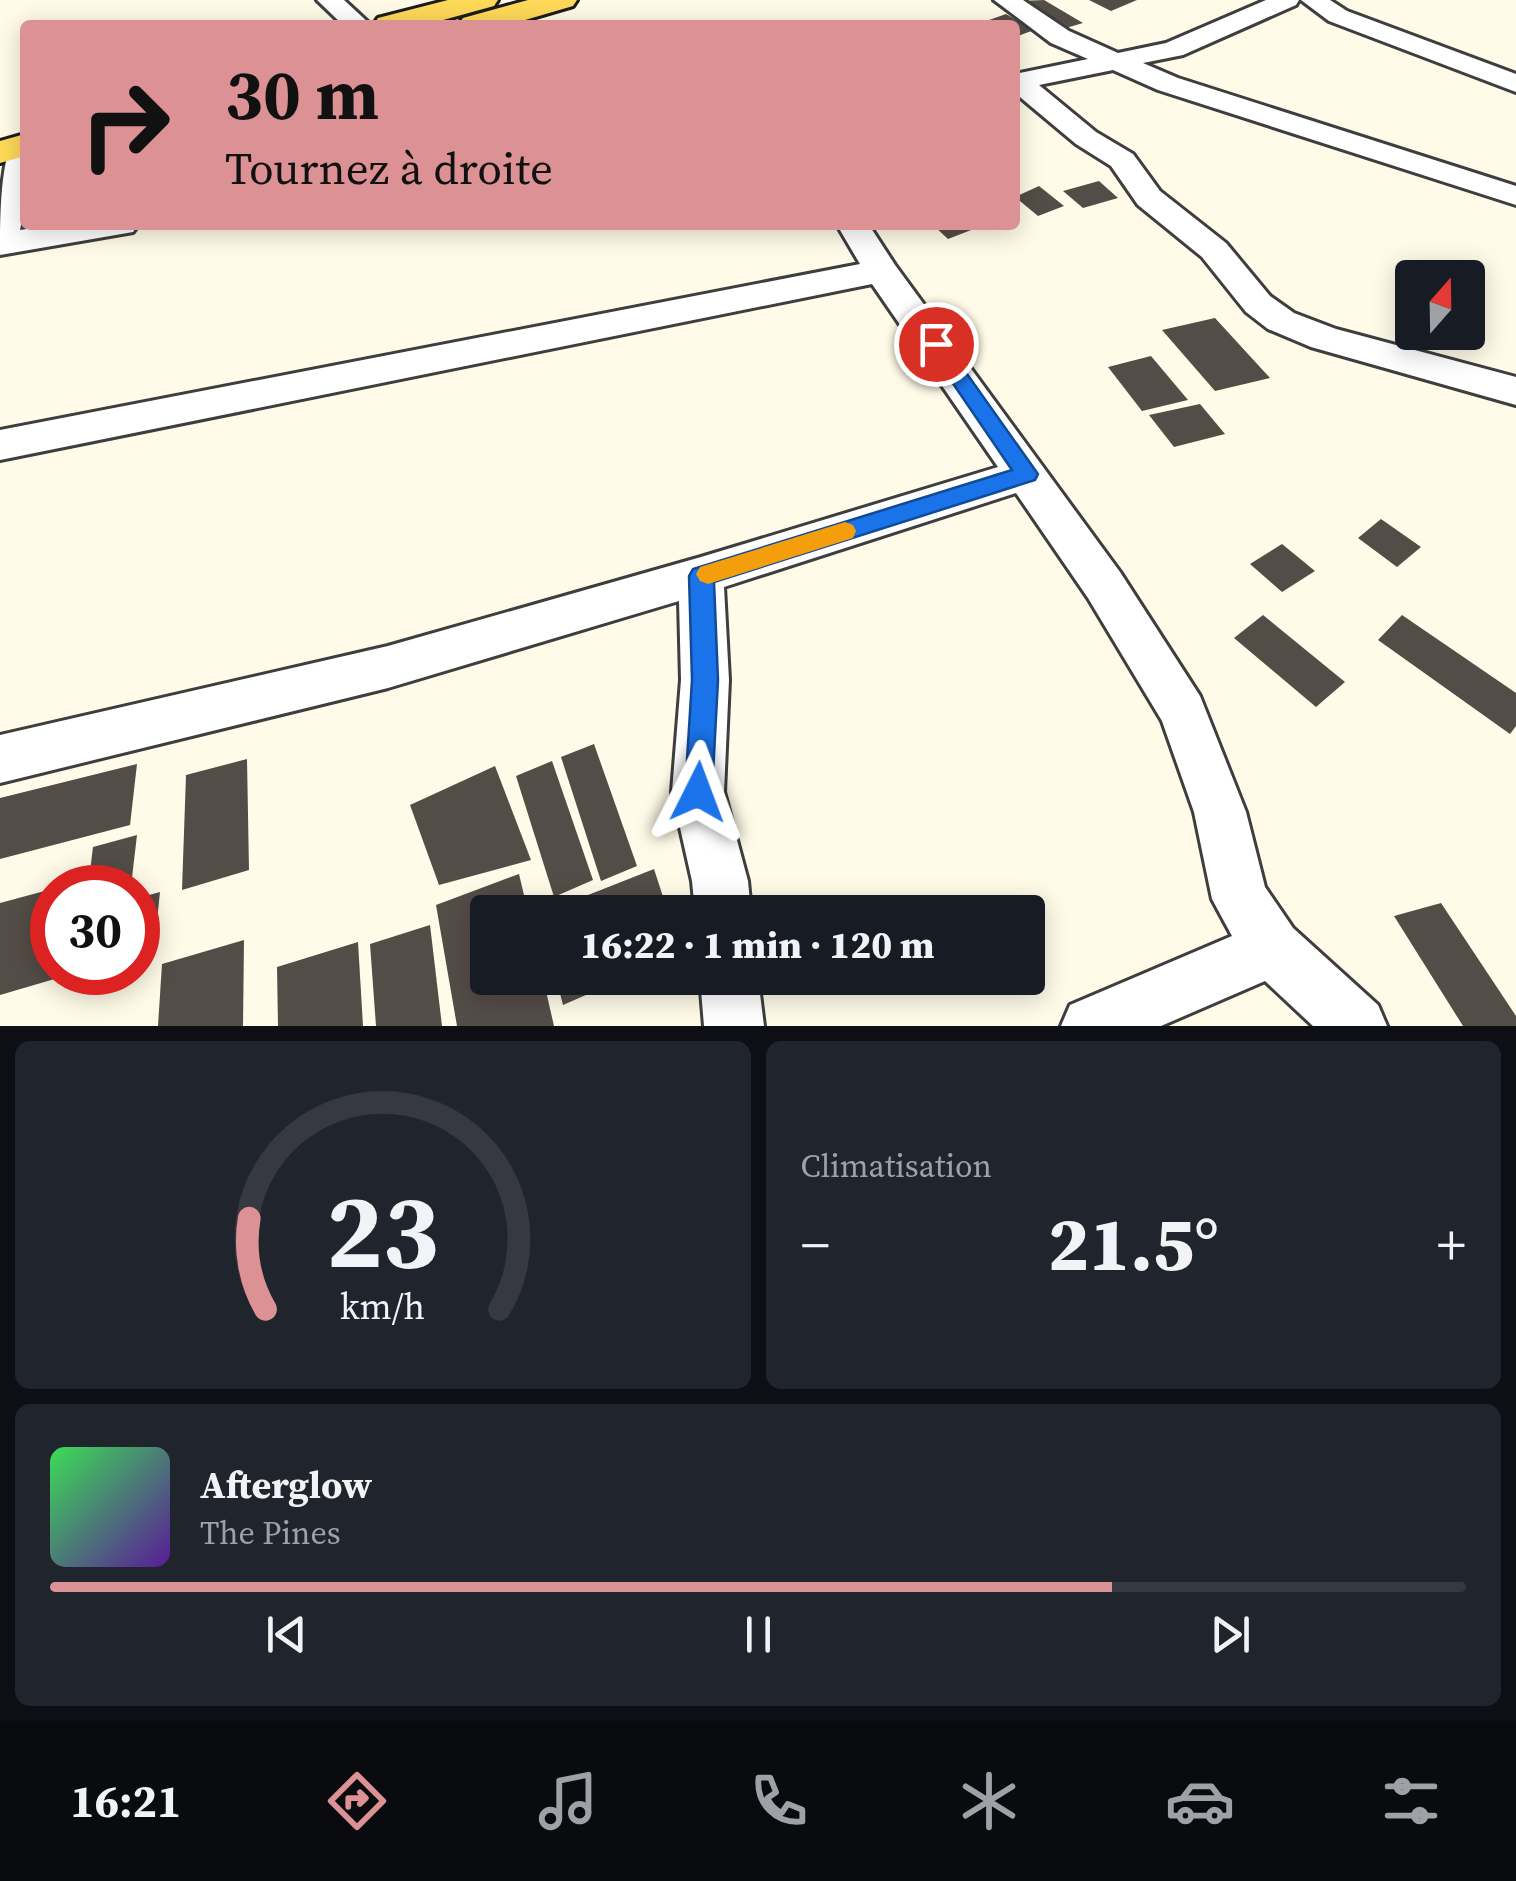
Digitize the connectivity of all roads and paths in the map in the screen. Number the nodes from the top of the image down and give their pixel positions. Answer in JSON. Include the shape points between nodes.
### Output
{"nodes":[{"id":1,"x":329,"y":0,"type":"edge"},
{"id":2,"x":483,"y":0,"type":"edge"},
{"id":3,"x":562,"y":0,"type":"edge"},
{"id":4,"x":1006,"y":0,"type":"edge"},
{"id":5,"x":1287,"y":0,"type":"edge"},
{"id":6,"x":1313,"y":0,"type":"edge"},
{"id":7,"x":352,"y":20,"type":"edge"},
{"id":8,"x":408,"y":20,"type":"edge"},
{"id":9,"x":492,"y":20,"type":"edge"},
{"id":10,"x":1174,"y":49,"type":"junction"},
{"id":11,"x":1117,"y":62,"type":"junction"},
{"id":12,"x":1020,"y":81,"type":"edge"},
{"id":13,"x":1168,"y":84,"type":"junction"},
{"id":14,"x":1516,"y":84,"type":"edge"},
{"id":15,"x":1020,"y":85,"type":"edge"},
{"id":16,"x":15,"y":140,"type":"edge"},
{"id":17,"x":1516,"y":196,"type":"edge"},
{"id":18,"x":90,"y":230,"type":"edge"},
{"id":19,"x":856,"y":230,"type":"edge"},
{"id":20,"x":0,"y":244,"type":"edge"},
{"id":21,"x":882,"y":271,"type":"junction"},
{"id":22,"x":1516,"y":391,"type":"edge"},
{"id":23,"x":0,"y":445,"type":"edge"},
{"id":24,"x":1027,"y":474,"type":"junction"},
{"id":25,"x":701,"y":576,"type":"junction"},
{"id":26,"x":0,"y":759,"type":"edge"},
{"id":27,"x":721,"y":895,"type":"edge"},
{"id":28,"x":1273,"y":948,"type":"junction"},
{"id":29,"x":731,"y":995,"type":"edge"},
{"id":30,"x":734,"y":1026,"type":"edge"},
{"id":31,"x":1091,"y":1026,"type":"edge"},
{"id":32,"x":1357,"y":1026,"type":"edge"}],
"edges":[{"from":1,"to":7,"type":"street"},
{"from":2,"to":8,"type":"main road"},
{"from":3,"to":9,"type":"main road"},
{"from":4,"to":11,"type":"street","via":[[1060,37]]},
{"from":5,"to":10,"type":"street"},
{"from":6,"to":14,"type":"street","via":[[1338,16]]},
{"from":10,"to":11,"type":"street"},
{"from":10,"to":13,"type":"street"},
{"from":11,"to":12,"type":"street"},
{"from":11,"to":13,"type":"street"},
{"from":13,"to":17,"type":"street"},
{"from":15,"to":22,"type":"street","via":[[1122,160],[1149,198],[1214,250],[1258,304],[1281,321]]},
{"from":16,"to":20,"type":"street"},
{"from":18,"to":20,"type":"street"},
{"from":19,"to":21,"type":"street"},
{"from":21,"to":23,"type":"street"},
{"from":21,"to":24,"type":"street"},
{"from":24,"to":25,"type":"street"},
{"from":24,"to":28,"type":"street","via":[[1183,712],[1220,812],[1240,899]]},
{"from":25,"to":26,"type":"street","via":[[388,667]]},
{"from":25,"to":27,"type":"street","via":[[705,680],[698,792]]},
{"from":28,"to":31,"type":"street"},
{"from":28,"to":32,"type":"street"},
{"from":29,"to":30,"type":"street"}]}
